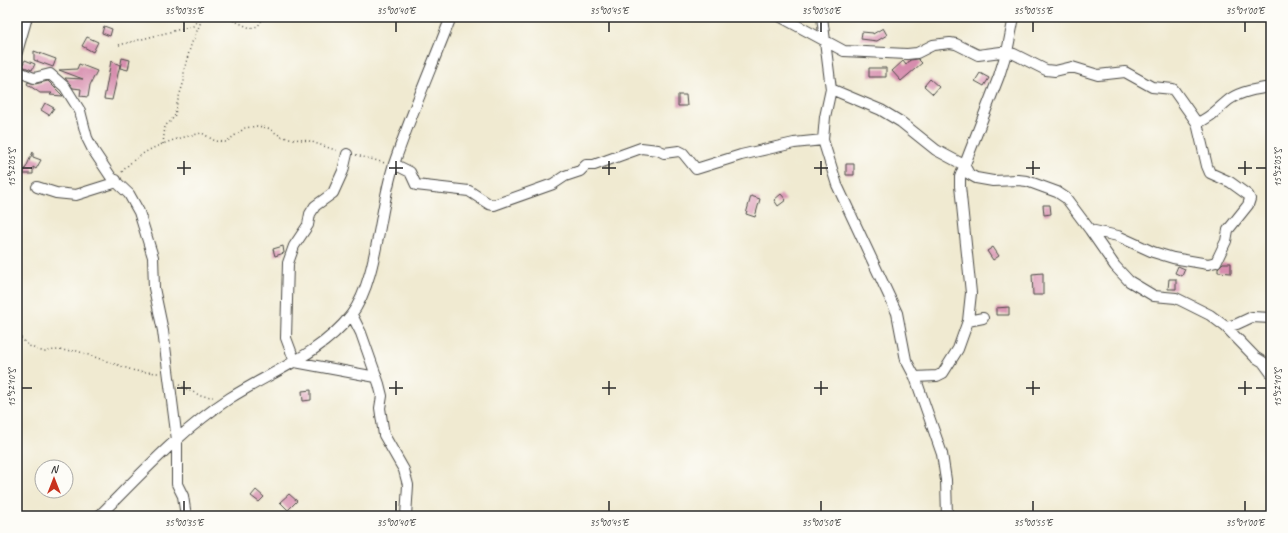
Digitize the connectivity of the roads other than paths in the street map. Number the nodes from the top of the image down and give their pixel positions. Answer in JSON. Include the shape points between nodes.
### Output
{"nodes":[{"id":1,"x":451,"y":17,"type":"edge"},
{"id":2,"x":781,"y":17,"type":"edge"},
{"id":3,"x":822,"y":17,"type":"edge"},
{"id":4,"x":1014,"y":17,"type":"edge"},
{"id":5,"x":23,"y":22,"type":"edge"},
{"id":6,"x":825,"y":40,"type":"junction"},
{"id":7,"x":17,"y":52,"type":"edge"},
{"id":8,"x":1006,"y":53,"type":"junction"},
{"id":9,"x":17,"y":71,"type":"edge"},
{"id":10,"x":1271,"y":87,"type":"edge"},
{"id":11,"x":831,"y":89,"type":"junction"},
{"id":12,"x":1198,"y":123,"type":"junction"},
{"id":13,"x":823,"y":140,"type":"junction"},
{"id":14,"x":347,"y":154,"type":"road end"},
{"id":15,"x":394,"y":164,"type":"junction"},
{"id":16,"x":964,"y":165,"type":"junction"},
{"id":17,"x":116,"y":180,"type":"junction"},
{"id":18,"x":37,"y":187,"type":"dead end"},
{"id":19,"x":1090,"y":230,"type":"junction"},
{"id":20,"x":352,"y":315,"type":"junction"},
{"id":21,"x":983,"y":318,"type":"dead end"},
{"id":22,"x":1271,"y":318,"type":"edge"},
{"id":23,"x":968,"y":321,"type":"junction"},
{"id":24,"x":1226,"y":327,"type":"junction"},
{"id":25,"x":294,"y":362,"type":"junction"},
{"id":26,"x":1271,"y":372,"type":"edge"},
{"id":27,"x":376,"y":377,"type":"junction"},
{"id":28,"x":915,"y":377,"type":"junction"},
{"id":29,"x":177,"y":440,"type":"junction"},
{"id":30,"x":99,"y":516,"type":"edge"},
{"id":31,"x":186,"y":516,"type":"edge"},
{"id":32,"x":406,"y":516,"type":"edge"},
{"id":33,"x":947,"y":516,"type":"edge"}],
"edges":[{"from":1,"to":15,"type":"street"},
{"from":2,"to":6,"type":"street"},
{"from":3,"to":6,"type":"street"},
{"from":4,"to":8,"type":"street"},
{"from":5,"to":7,"type":"street","via":[[23,35]]},
{"from":6,"to":8,"type":"street","via":[[838,49],[854,53],[917,53],[933,45],[950,44],[956,44],[978,55]]},
{"from":6,"to":11,"type":"street"},
{"from":8,"to":12,"type":"street","via":[[1023,57],[1046,70],[1072,68],[1098,75],[1128,72],[1152,87],[1174,89]]},
{"from":8,"to":16,"type":"street"},
{"from":9,"to":17,"type":"street","via":[[34,78],[50,74],[65,87],[80,110],[93,150]]},
{"from":10,"to":12,"type":"street","via":[[1240,93]]},
{"from":11,"to":13,"type":"street"},
{"from":11,"to":16,"type":"street","via":[[881,110],[901,122],[936,150]]},
{"from":12,"to":19,"type":"street","via":[[1210,173],[1230,182],[1250,199],[1228,230],[1216,262],[1208,264],[1173,258],[1118,236]]},
{"from":13,"to":15,"type":"street","via":[[794,143],[741,155],[696,169],[679,151],[664,153],[641,148],[594,165],[586,165],[580,171],[565,176],[553,184],[494,205],[469,191],[416,185],[410,172]]},
{"from":13,"to":28,"type":"street","via":[[837,185],[895,307],[902,346]]},
{"from":14,"to":25,"type":"street","via":[[333,193],[315,206],[288,263],[286,338]]},
{"from":15,"to":20,"type":"street","via":[[384,199],[368,282]]},
{"from":16,"to":19,"type":"street","via":[[976,178],[993,181],[1022,180],[1057,192],[1066,198]]},
{"from":16,"to":23,"type":"street","via":[[960,186],[971,293]]},
{"from":17,"to":18,"type":"street","via":[[76,195],[56,193]]},
{"from":17,"to":29,"type":"street","via":[[136,205],[151,250],[154,288],[163,331]]},
{"from":19,"to":24,"type":"street","via":[[1115,266],[1129,281],[1154,296],[1182,300]]},
{"from":20,"to":25,"type":"street","via":[[328,338]]},
{"from":20,"to":27,"type":"street"},
{"from":21,"to":23,"type":"street"},
{"from":22,"to":24,"type":"street","via":[[1252,317]]},
{"from":23,"to":28,"type":"street","via":[[958,349],[943,373],[937,376]]},
{"from":24,"to":26,"type":"street"},
{"from":25,"to":27,"type":"street"},
{"from":25,"to":29,"type":"street","via":[[230,398]]},
{"from":27,"to":32,"type":"street","via":[[382,396],[380,408],[384,435],[404,470],[408,484]]},
{"from":28,"to":33,"type":"street","via":[[942,454]]},
{"from":29,"to":30,"type":"street"},
{"from":29,"to":31,"type":"street","via":[[177,484],[183,496]]}]}
